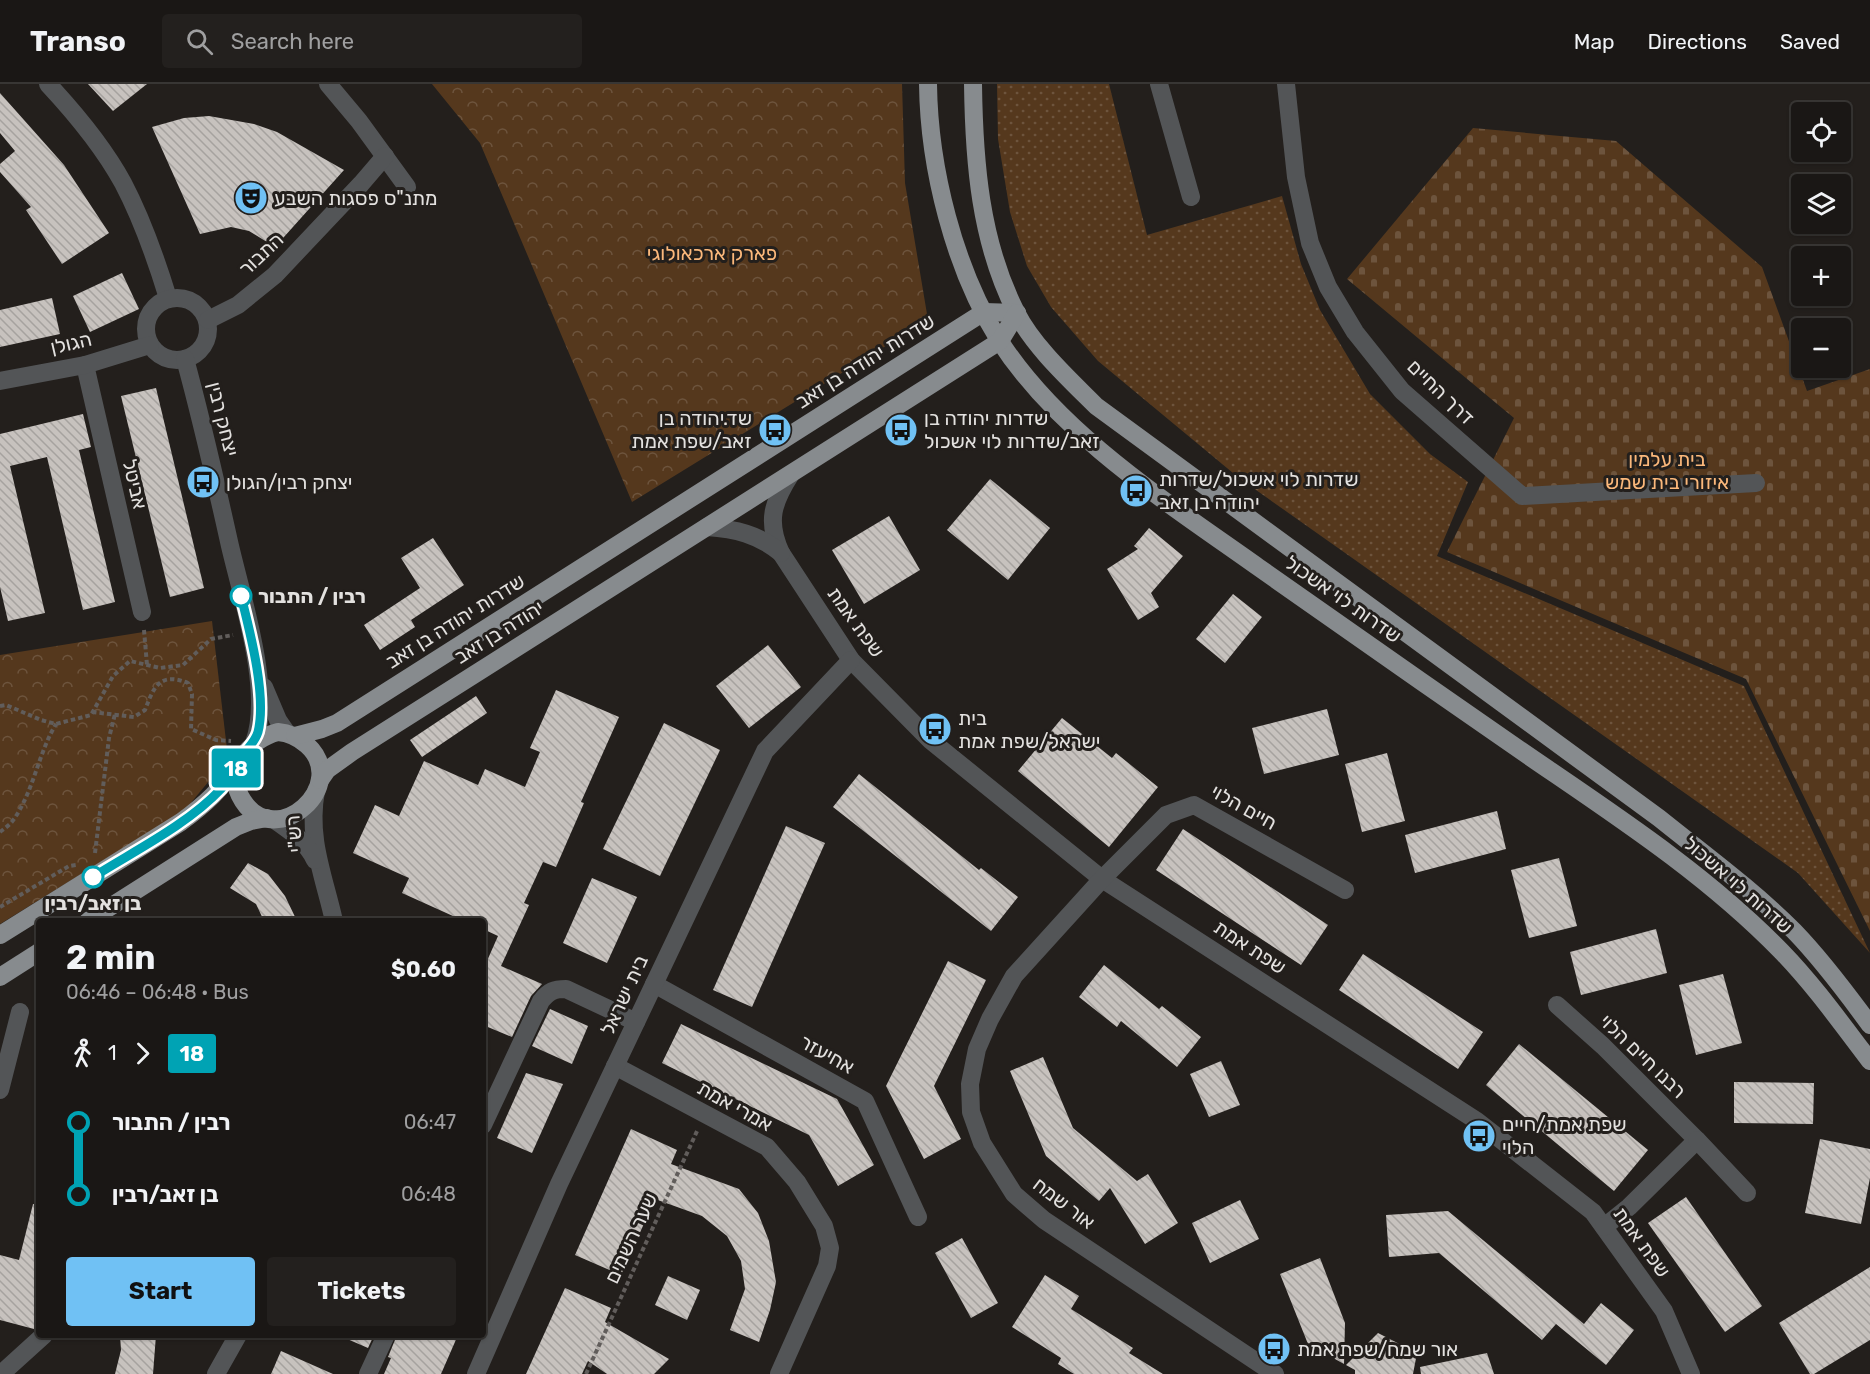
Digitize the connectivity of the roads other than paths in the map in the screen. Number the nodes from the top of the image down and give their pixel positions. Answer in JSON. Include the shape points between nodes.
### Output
{"nodes":[{"id":1,"x":48,"y":84,"type":"edge"},
{"id":2,"x":328,"y":84,"type":"edge"},
{"id":3,"x":928,"y":84,"type":"edge"},
{"id":4,"x":973,"y":84,"type":"edge"},
{"id":5,"x":1159,"y":84,"type":"edge"},
{"id":6,"x":1286,"y":84,"type":"edge"},
{"id":7,"x":385,"y":156,"type":"junction"},
{"id":8,"x":407,"y":187,"type":"dead end"},
{"id":9,"x":1191,"y":197,"type":"dead end"},
{"id":10,"x":168,"y":298,"type":"junction"},
{"id":11,"x":984,"y":312,"type":"junction"},
{"id":12,"x":1017,"y":313,"type":"junction"},
{"id":13,"x":208,"y":320,"type":"junction"},
{"id":14,"x":1000,"y":341,"type":"junction"},
{"id":15,"x":150,"y":345,"type":"junction"},
{"id":16,"x":185,"y":359,"type":"junction"},
{"id":17,"x":85,"y":365,"type":"junction"},
{"id":18,"x":0,"y":381,"type":"edge"},
{"id":19,"x":791,"y":474,"type":"junction"},
{"id":20,"x":1756,"y":483,"type":"dead end"},
{"id":21,"x":707,"y":527,"type":"junction"},
{"id":22,"x":781,"y":553,"type":"junction"},
{"id":23,"x":142,"y":612,"type":"road end"},
{"id":24,"x":851,"y":660,"type":"junction"},
{"id":25,"x":256,"y":665,"type":"junction"},
{"id":26,"x":291,"y":735,"type":"junction"},
{"id":27,"x":254,"y":743,"type":"junction"},
{"id":28,"x":239,"y":764,"type":"junction"},
{"id":29,"x":318,"y":785,"type":"junction"},
{"id":30,"x":270,"y":818,"type":"junction"},
{"id":31,"x":321,"y":872,"type":"junction"},
{"id":32,"x":1102,"y":879,"type":"junction"},
{"id":33,"x":1345,"y":890,"type":"dead end"},
{"id":34,"x":93,"y":918,"type":"edge"},
{"id":35,"x":333,"y":918,"type":"edge"},
{"id":36,"x":0,"y":935,"type":"edge"},
{"id":37,"x":36,"y":954,"type":"edge"},
{"id":38,"x":0,"y":976,"type":"edge"},
{"id":39,"x":654,"y":984,"type":"junction"},
{"id":40,"x":1557,"y":1005,"type":"dead end"},
{"id":41,"x":20,"y":1012,"type":"dead end"},
{"id":42,"x":636,"y":1022,"type":"junction"},
{"id":43,"x":1870,"y":1025,"type":"edge"},
{"id":44,"x":1870,"y":1061,"type":"edge"},
{"id":45,"x":615,"y":1065,"type":"junction"},
{"id":46,"x":0,"y":1090,"type":"edge"},
{"id":47,"x":486,"y":1119,"type":"edge"},
{"id":48,"x":1697,"y":1140,"type":"junction"},
{"id":49,"x":1747,"y":1192,"type":"dead end"},
{"id":50,"x":918,"y":1217,"type":"dead end"},
{"id":51,"x":1604,"y":1227,"type":"junction"},
{"id":52,"x":41,"y":1338,"type":"edge"},
{"id":53,"x":236,"y":1338,"type":"edge"},
{"id":54,"x":385,"y":1338,"type":"edge"},
{"id":55,"x":1,"y":1374,"type":"edge"},
{"id":56,"x":216,"y":1374,"type":"edge"},
{"id":57,"x":368,"y":1374,"type":"edge"},
{"id":58,"x":476,"y":1374,"type":"edge"},
{"id":59,"x":779,"y":1374,"type":"edge"},
{"id":60,"x":1275,"y":1374,"type":"edge"},
{"id":61,"x":1690,"y":1374,"type":"edge"}],
"edges":[{"from":1,"to":10,"type":"street","via":[[78,117],[123,182],[155,255]]},
{"from":2,"to":7,"type":"street"},
{"from":3,"to":11,"type":"main road","name":"שדרות לוי אשכול","via":[[942,197]]},
{"from":4,"to":12,"type":"main road","name":"שדרות לוי אשכול","via":[[976,169],[984,218]]},
{"from":5,"to":9,"type":"street"},
{"from":6,"to":20,"type":"street","name":"דרך החיים","via":[[1296,177],[1310,243],[1328,287],[1355,332],[1402,391],[1522,496]]},
{"from":7,"to":8,"type":"street"},
{"from":7,"to":13,"type":"street","name":"התבור","via":[[275,275],[238,305]]},
{"from":10,"to":13,"type":"street","via":[[182,297],[194,302]]},
{"from":10,"to":15,"type":"street","via":[[149,313],[146,329]]},
{"from":11,"to":12,"type":"main road"},
{"from":11,"to":14,"type":"main road","name":"שדרות לוי אשכול"},
{"from":11,"to":26,"type":"main road","name":"שדרות יהודה בן זאב","via":[[337,723]]},
{"from":12,"to":14,"type":"main road"},
{"from":12,"to":43,"type":"main road","name":"שדרות לוי אשכול","via":[[1044,351],[1096,406],[1659,818],[1739,882],[1829,970]]},
{"from":13,"to":16,"type":"street","via":[[207,340]]},
{"from":14,"to":19,"type":"main road"},
{"from":14,"to":44,"type":"main road","name":"שדרות לוי אשכול","via":[[1044,397],[1125,470],[1352,634],[1644,835],[1726,901],[1815,989]]},
{"from":15,"to":16,"type":"street","via":[[161,356]]},
{"from":15,"to":17,"type":"street","name":"הגולן"},
{"from":16,"to":25,"type":"street","name":"יצחק רבין"},
{"from":17,"to":18,"type":"street","name":"הגולן"},
{"from":17,"to":23,"type":"street","name":"אביטל"},
{"from":19,"to":21,"type":"main road"},
{"from":19,"to":22,"type":"street","name":"שפת אמת","via":[[773,508],[774,539]]},
{"from":21,"to":22,"type":"street","name":"שפת אמת","via":[[745,532]]},
{"from":21,"to":29,"type":"main road","name":"יהודה בן זאב","via":[[352,752],[327,770]]},
{"from":22,"to":24,"type":"street","name":"שפת אמת"},
{"from":24,"to":32,"type":"street","name":"שפת אמת","via":[[930,740]]},
{"from":24,"to":39,"type":"street","name":"בית ישראל","via":[[765,751]]},
{"from":25,"to":26,"type":"street","name":"יצחק רבין","via":[[269,703]]},
{"from":25,"to":27,"type":"street","name":"יצחק רבין","via":[[259,722]]},
{"from":26,"to":27,"type":"main road","via":[[268,734]]},
{"from":26,"to":29,"type":"main road","via":[[316,755]]},
{"from":27,"to":28,"type":"main road"},
{"from":28,"to":30,"type":"main road","via":[[236,782],[241,798],[253,811]]},
{"from":28,"to":36,"type":"main road","via":[[223,787],[181,822],[93,869]]},
{"from":29,"to":30,"type":"main road","via":[[303,809],[285,818]]},
{"from":29,"to":31,"type":"street","name":"רש\"י","via":[[312,827]]},
{"from":30,"to":31,"type":"street","name":"רש\"י","via":[[312,853]]},
{"from":30,"to":34,"type":"main road","via":[[236,827]]},
{"from":31,"to":35,"type":"street","name":"רש\"י"},
{"from":32,"to":33,"type":"street","name":"חיים הלוי","via":[[1166,816],[1194,805]]},
{"from":32,"to":51,"type":"street","name":"שפת אמת","via":[[1477,1121],[1593,1212]]},
{"from":32,"to":60,"type":"street","name":"אור שמח","via":[[1014,976],[977,1049],[970,1084],[971,1112],[982,1143],[1014,1194],[1044,1220]]},
{"from":37,"to":38,"type":"main road"},
{"from":39,"to":42,"type":"street","name":"בית ישראל"},
{"from":39,"to":50,"type":"street","name":"אחיעזר","via":[[866,1101]]},
{"from":40,"to":48,"type":"street","name":"רבנו חיים הלוי"},
{"from":41,"to":46,"type":"street"},
{"from":42,"to":45,"type":"street","name":"בית ישראל"},
{"from":42,"to":47,"type":"street","via":[[566,989],[548,992]]},
{"from":45,"to":58,"type":"street","name":"בית ישראל"},
{"from":45,"to":59,"type":"street","name":"אמרי אמת","via":[[767,1147],[797,1182],[824,1226],[830,1248],[827,1266]]},
{"from":48,"to":49,"type":"street","name":"רבנו חיים הלוי"},
{"from":48,"to":51,"type":"street"},
{"from":51,"to":61,"type":"street","name":"שפת אמת","via":[[1664,1311]]},
{"from":52,"to":55,"type":"street"},
{"from":53,"to":56,"type":"street"},
{"from":54,"to":57,"type":"street"}]}
